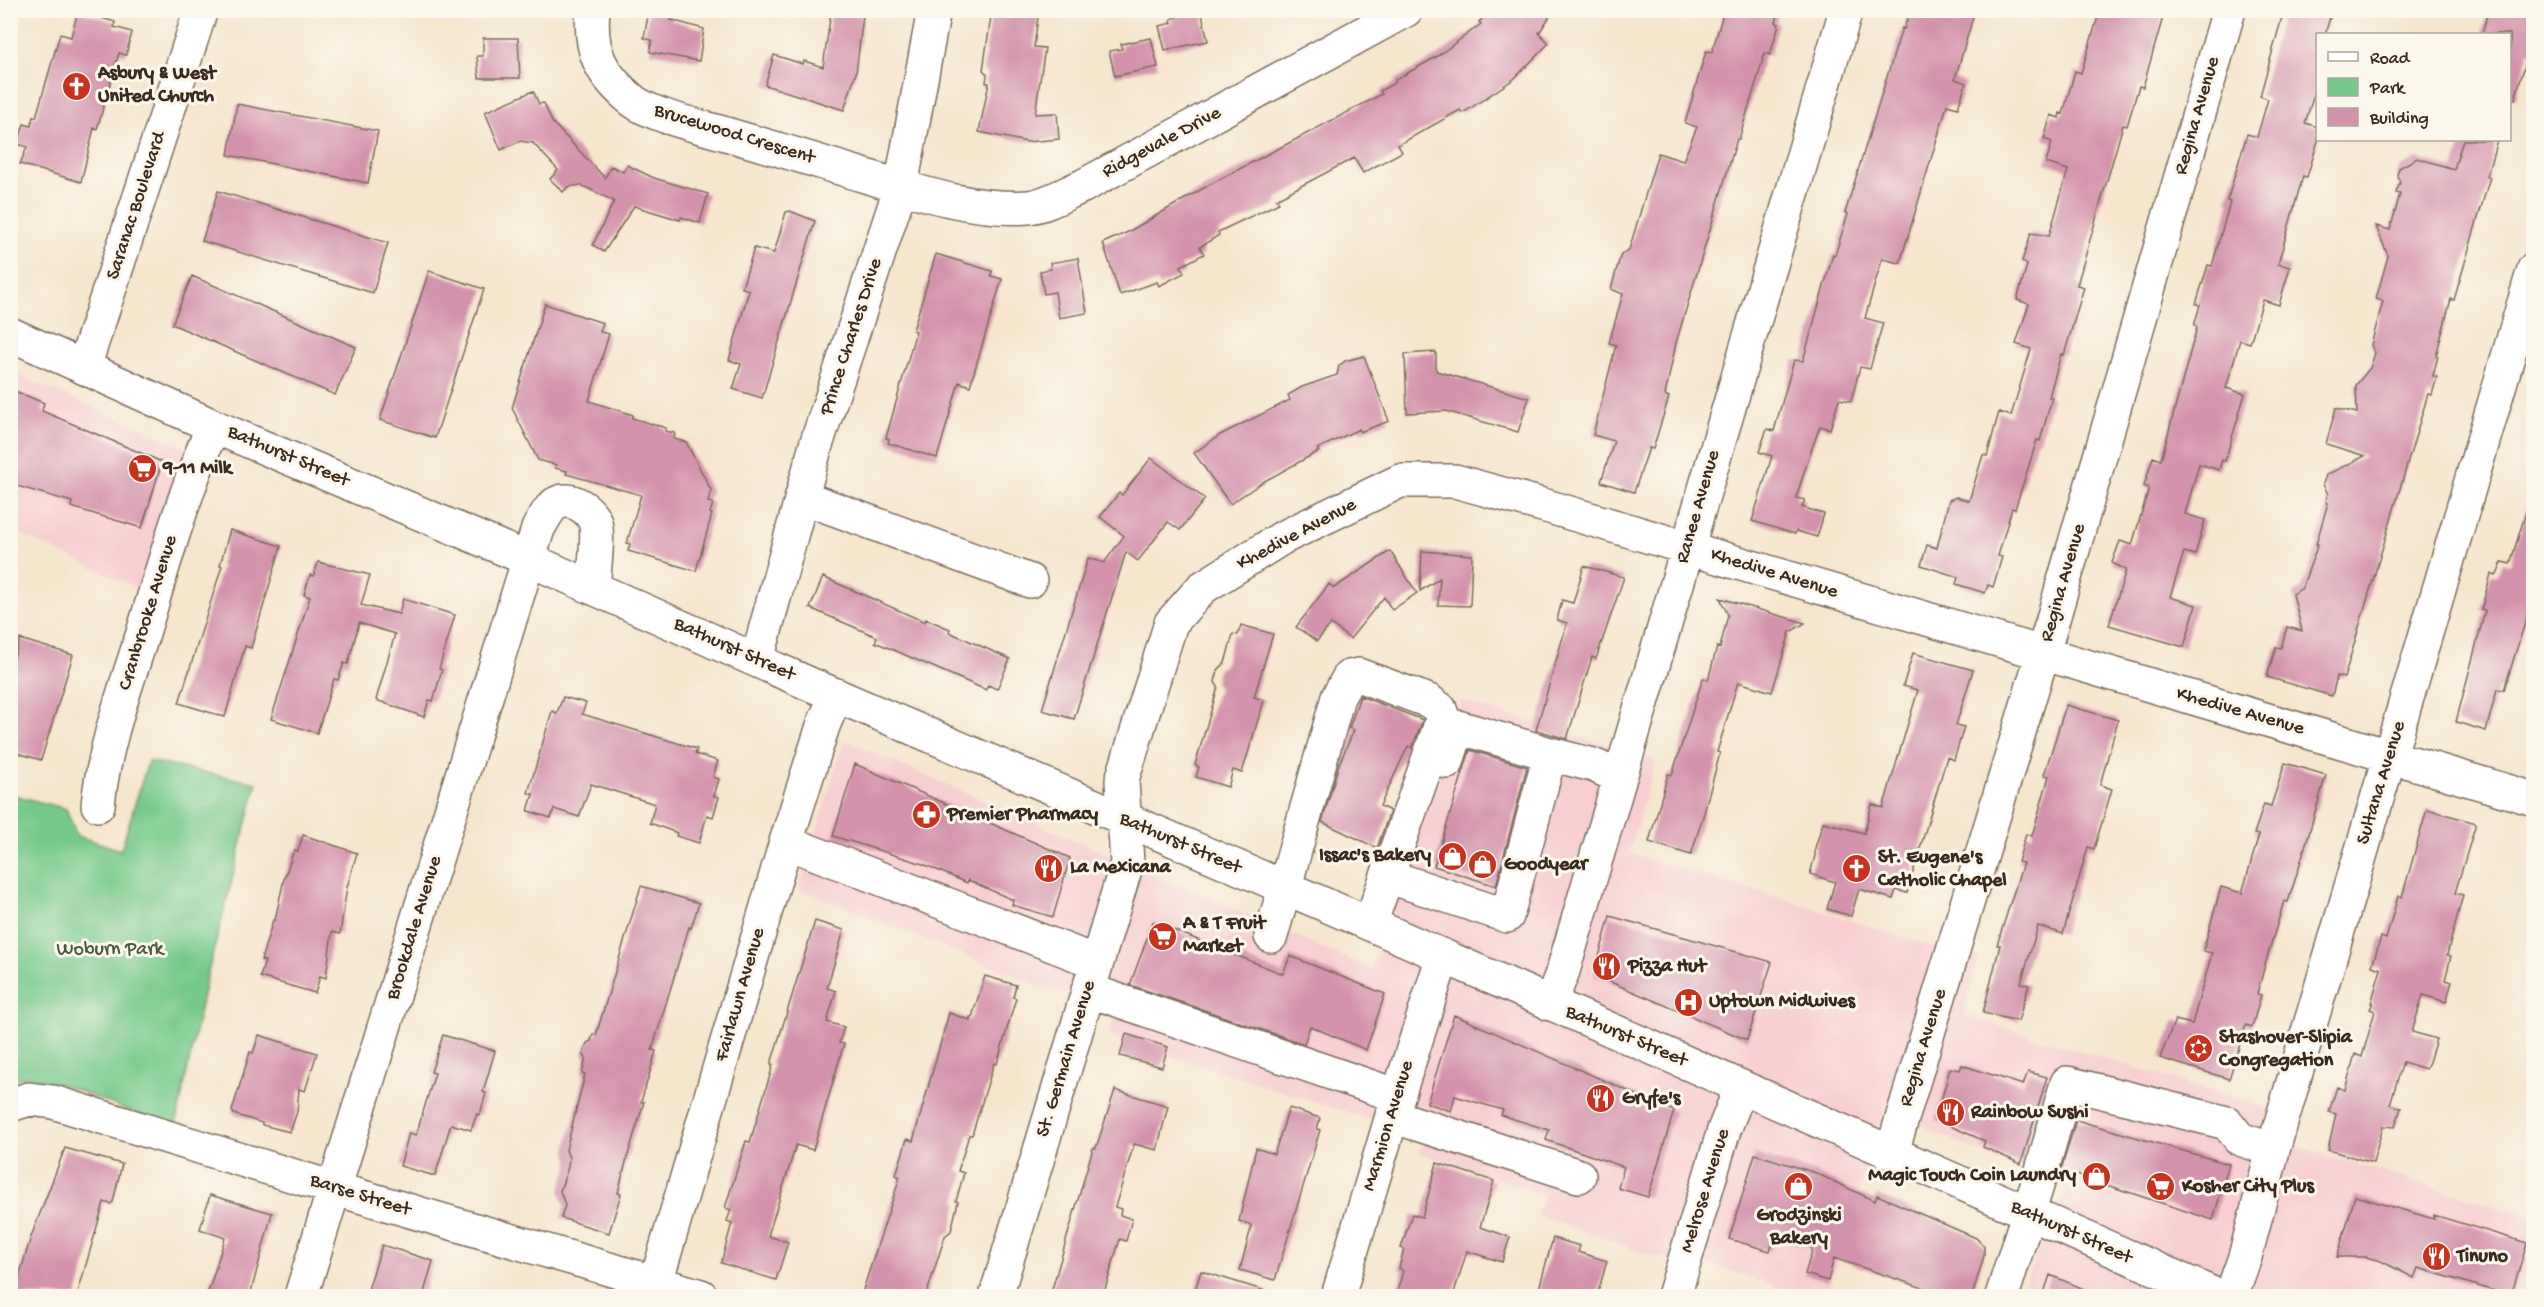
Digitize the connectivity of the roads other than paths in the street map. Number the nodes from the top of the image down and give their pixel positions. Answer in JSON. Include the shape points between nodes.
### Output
{"nodes":[{"id":1,"x":201,"y":10,"type":"edge"},
{"id":2,"x":593,"y":10,"type":"edge"},
{"id":3,"x":934,"y":10,"type":"edge"},
{"id":4,"x":1406,"y":10,"type":"edge"},
{"id":5,"x":1846,"y":10,"type":"edge"},
{"id":6,"x":2229,"y":10,"type":"edge"},
{"id":7,"x":901,"y":186,"type":"junction"},
{"id":8,"x":2534,"y":269,"type":"edge"},
{"id":9,"x":10,"y":334,"type":"edge"},
{"id":10,"x":84,"y":367,"type":"junction"},
{"id":11,"x":213,"y":426,"type":"junction"},
{"id":12,"x":802,"y":497,"type":"junction"},
{"id":13,"x":1687,"y":548,"type":"junction"},
{"id":14,"x":528,"y":559,"type":"junction"},
{"id":15,"x":1030,"y":581,"type":"dead end"},
{"id":16,"x":593,"y":588,"type":"junction"},
{"id":17,"x":2043,"y":655,"type":"junction"},
{"id":18,"x":757,"y":660,"type":"junction"},
{"id":19,"x":836,"y":695,"type":"junction"},
{"id":20,"x":1550,"y":754,"type":"junction"},
{"id":21,"x":2390,"y":756,"type":"junction"},
{"id":22,"x":1620,"y":777,"type":"junction"},
{"id":23,"x":2534,"y":799,"type":"edge"},
{"id":24,"x":98,"y":805,"type":"dead end"},
{"id":25,"x":1124,"y":820,"type":"junction"},
{"id":26,"x":786,"y":842,"type":"junction"},
{"id":27,"x":1398,"y":880,"type":"junction"},
{"id":28,"x":1286,"y":889,"type":"junction"},
{"id":29,"x":1370,"y":924,"type":"junction"},
{"id":30,"x":1271,"y":936,"type":"dead end"},
{"id":31,"x":1443,"y":956,"type":"junction"},
{"id":32,"x":1092,"y":976,"type":"junction"},
{"id":33,"x":1550,"y":1004,"type":"junction"},
{"id":34,"x":1741,"y":1087,"type":"junction"},
{"id":35,"x":15,"y":1104,"type":"edge"},
{"id":36,"x":1395,"y":1106,"type":"junction"},
{"id":37,"x":2273,"y":1150,"type":"junction"},
{"id":38,"x":1892,"y":1152,"type":"junction"},
{"id":39,"x":1579,"y":1176,"type":"dead end"},
{"id":40,"x":336,"y":1189,"type":"junction"},
{"id":41,"x":2028,"y":1214,"type":"junction"},
{"id":42,"x":654,"y":1290,"type":"edge"},
{"id":43,"x":301,"y":1296,"type":"edge"},
{"id":44,"x":701,"y":1296,"type":"edge"},
{"id":45,"x":996,"y":1296,"type":"edge"},
{"id":46,"x":1338,"y":1296,"type":"edge"},
{"id":47,"x":1674,"y":1296,"type":"edge"},
{"id":48,"x":2002,"y":1296,"type":"edge"},
{"id":49,"x":2217,"y":1296,"type":"edge"},
{"id":50,"x":2231,"y":1296,"type":"edge"}],
"edges":[{"from":1,"to":10,"type":"street","name":"Saranac Boulevard"},
{"from":2,"to":7,"type":"street","name":"Brucewood Crescent","via":[[593,47],[600,65],[636,103]]},
{"from":3,"to":7,"type":"street","name":"Prince Charles Drive"},
{"from":4,"to":7,"type":"street","name":"Ridgevale Drive","via":[[1083,186],[1031,207],[994,207]]},
{"from":5,"to":13,"type":"street","name":"Ranee Avenue"},
{"from":6,"to":17,"type":"street","name":"Regina Avenue"},
{"from":7,"to":12,"type":"street","name":"Prince Charles Drive"},
{"from":8,"to":21,"type":"street","name":"Sultana Avenue"},
{"from":9,"to":10,"type":"street","name":"Bathurst Street"},
{"from":10,"to":11,"type":"street","name":"Bathurst Street"},
{"from":11,"to":14,"type":"street","name":"Bathurst Street"},
{"from":11,"to":24,"type":"street","name":"Cranbrooke Avenue","via":[[189,482],[121,702],[102,770]]},
{"from":12,"to":15,"type":"street"},
{"from":12,"to":18,"type":"street","name":"Prince Charles Drive"},
{"from":13,"to":17,"type":"street","name":"Khedive Avenue"},
{"from":13,"to":22,"type":"street","name":"Ranee Avenue"},
{"from":13,"to":25,"type":"street","name":"Khedive Avenue","via":[[1455,481],[1400,481],[1314,522],[1203,588],[1171,623],[1122,780]]},
{"from":14,"to":16,"type":"street","name":"Bathurst Street"},
{"from":14,"to":16,"type":"street","name":"Brookdale Avenue","via":[[538,530],[553,506],[566,501],[581,505],[596,523]]},
{"from":14,"to":40,"type":"street","name":"Brookdale Avenue"},
{"from":16,"to":18,"type":"street","name":"Bathurst Street"},
{"from":17,"to":21,"type":"street","name":"Khedive Avenue"},
{"from":17,"to":38,"type":"street","name":"Regina Avenue"},
{"from":18,"to":19,"type":"street","name":"Bathurst Street"},
{"from":19,"to":25,"type":"street","name":"Bathurst Street"},
{"from":19,"to":26,"type":"street","name":"Fairlawn Avenue"},
{"from":20,"to":22,"type":"street"},
{"from":20,"to":27,"type":"street","via":[[1458,727]]},
{"from":20,"to":27,"type":"street","via":[[1507,916]]},
{"from":21,"to":23,"type":"street","name":"Khedive Avenue"},
{"from":21,"to":37,"type":"street","name":"Sultana Avenue"},
{"from":22,"to":33,"type":"street","name":"Ranee Avenue"},
{"from":25,"to":28,"type":"street","name":"Bathurst Street"},
{"from":25,"to":32,"type":"street","name":"St. Germain Avenue","via":[[1127,863]]},
{"from":26,"to":32,"type":"street"},
{"from":26,"to":42,"type":"street","name":"Fairlawn Avenue"},
{"from":27,"to":28,"type":"street","via":[[1443,718],[1440,709],[1429,701],[1358,675],[1349,677],[1338,697]]},
{"from":27,"to":29,"type":"street"},
{"from":28,"to":29,"type":"street","name":"Bathurst Street"},
{"from":28,"to":30,"type":"street"},
{"from":29,"to":31,"type":"street","name":"Bathurst Street"},
{"from":31,"to":33,"type":"street","name":"Bathurst Street"},
{"from":31,"to":36,"type":"street","name":"Marmion Avenue"},
{"from":32,"to":36,"type":"street"},
{"from":32,"to":45,"type":"street","name":"St. Germain Avenue"},
{"from":33,"to":34,"type":"street","name":"Bathurst Street"},
{"from":34,"to":38,"type":"street","name":"Bathurst Street"},
{"from":34,"to":47,"type":"street","name":"Melrose Avenue","via":[[1724,1130]]},
{"from":35,"to":40,"type":"street","name":"Barse Street","via":[[29,1099],[52,1102]]},
{"from":36,"to":39,"type":"street"},
{"from":36,"to":46,"type":"street","name":"Marmion Avenue"},
{"from":37,"to":41,"type":"street","via":[[2240,1139],[2227,1123],[2067,1083]]},
{"from":37,"to":50,"type":"street","name":"Sultana Avenue"},
{"from":38,"to":41,"type":"street","name":"Bathurst Street"},
{"from":40,"to":42,"type":"street","name":"Barse Street"},
{"from":40,"to":43,"type":"street","name":"Brookdale Avenue"},
{"from":41,"to":48,"type":"street"},
{"from":41,"to":49,"type":"street","name":"Bathurst Street"},
{"from":42,"to":44,"type":"street","name":"Barse Street"}]}
